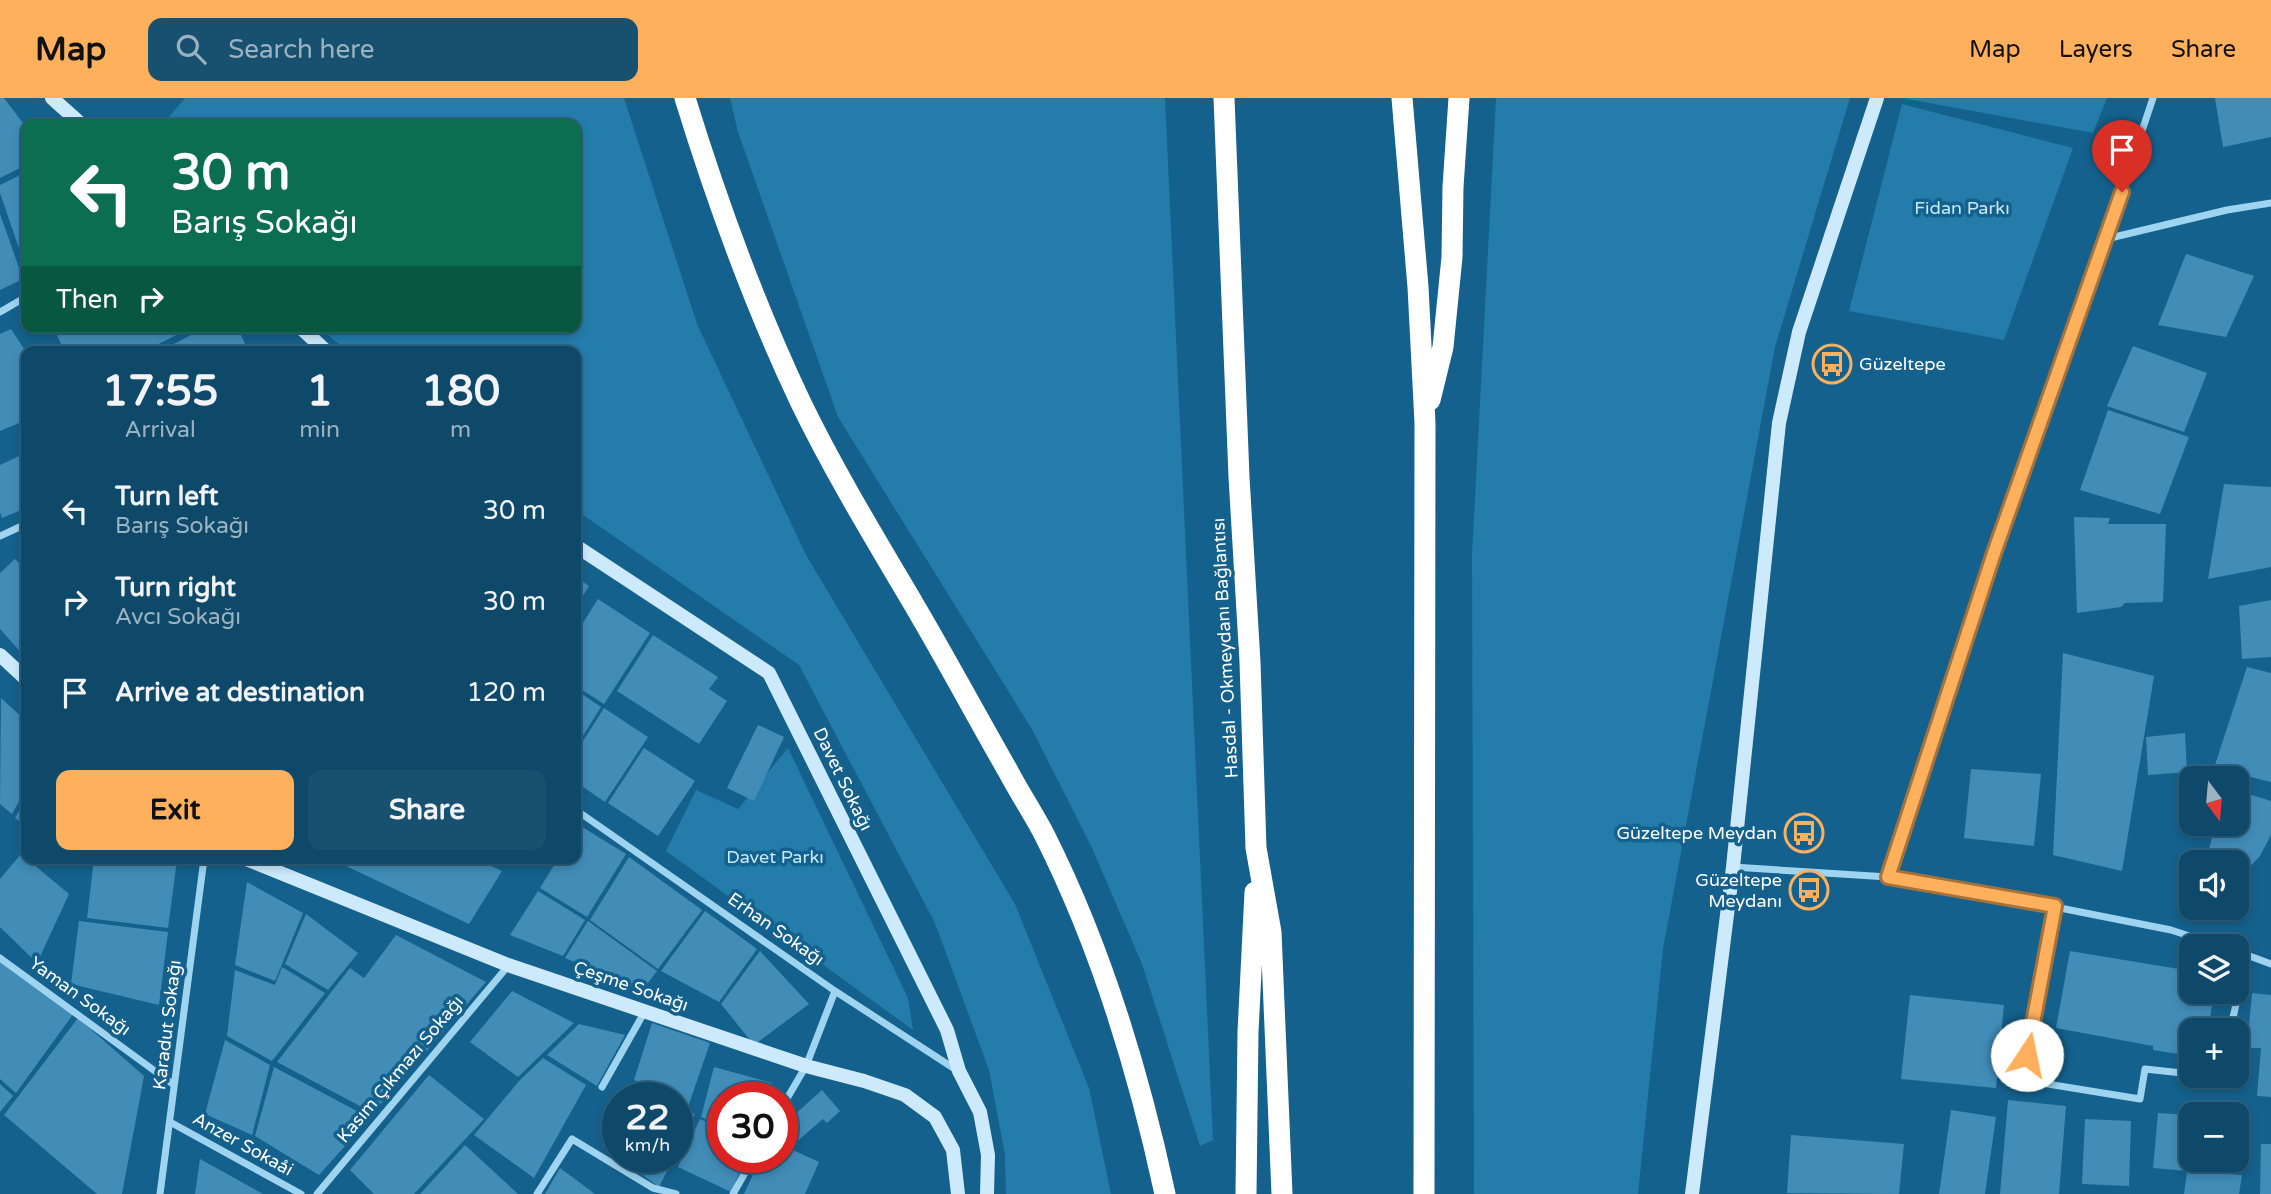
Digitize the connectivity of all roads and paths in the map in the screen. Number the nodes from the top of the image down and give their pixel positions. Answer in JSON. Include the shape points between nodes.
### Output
{"nodes":[{"id":1,"x":52,"y":98,"type":"edge"},
{"id":2,"x":685,"y":98,"type":"edge"},
{"id":3,"x":1224,"y":98,"type":"edge"},
{"id":4,"x":1402,"y":98,"type":"edge"},
{"id":5,"x":1459,"y":98,"type":"edge"},
{"id":6,"x":1877,"y":98,"type":"edge"},
{"id":7,"x":2153,"y":98,"type":"edge"},
{"id":8,"x":75,"y":119,"type":"edge"},
{"id":9,"x":2271,"y":202,"type":"edge"},
{"id":10,"x":2106,"y":239,"type":"junction"},
{"id":11,"x":21,"y":300,"type":"edge"},
{"id":12,"x":0,"y":312,"type":"edge"},
{"id":13,"x":306,"y":333,"type":"edge"},
{"id":14,"x":319,"y":346,"type":"edge"},
{"id":15,"x":1425,"y":423,"type":"junction"},
{"id":16,"x":21,"y":526,"type":"edge"},
{"id":17,"x":0,"y":536,"type":"edge"},
{"id":18,"x":581,"y":549,"type":"edge"},
{"id":19,"x":0,"y":654,"type":"edge"},
{"id":20,"x":21,"y":673,"type":"edge"},
{"id":21,"x":581,"y":813,"type":"edge"},
{"id":22,"x":1256,"y":848,"type":"junction"},
{"id":23,"x":203,"y":864,"type":"edge"},
{"id":24,"x":258,"y":864,"type":"edge"},
{"id":25,"x":1733,"y":867,"type":"junction"},
{"id":26,"x":1888,"y":877,"type":"junction"},
{"id":27,"x":2055,"y":906,"type":"junction"},
{"id":28,"x":2183,"y":934,"type":"edge"},
{"id":29,"x":2249,"y":955,"type":"edge"},
{"id":30,"x":0,"y":957,"type":"edge"},
{"id":31,"x":2271,"y":964,"type":"edge"},
{"id":32,"x":508,"y":965,"type":"junction"},
{"id":33,"x":835,"y":991,"type":"junction"},
{"id":34,"x":645,"y":1012,"type":"junction"},
{"id":35,"x":806,"y":1066,"type":"junction"},
{"id":36,"x":959,"y":1072,"type":"junction"},
{"id":37,"x":2179,"y":1073,"type":"edge"},
{"id":38,"x":797,"y":1082,"type":"edge"},
{"id":39,"x":174,"y":1085,"type":"junction"},
{"id":40,"x":601,"y":1087,"type":"dead end"},
{"id":41,"x":170,"y":1122,"type":"junction"},
{"id":42,"x":745,"y":1173,"type":"edge"},
{"id":43,"x":957,"y":1191,"type":"edge"},
{"id":44,"x":160,"y":1194,"type":"edge"},
{"id":45,"x":300,"y":1194,"type":"edge"},
{"id":46,"x":317,"y":1194,"type":"edge"},
{"id":47,"x":537,"y":1194,"type":"edge"},
{"id":48,"x":676,"y":1194,"type":"edge"},
{"id":49,"x":733,"y":1194,"type":"edge"},
{"id":50,"x":987,"y":1194,"type":"edge"},
{"id":51,"x":1165,"y":1194,"type":"edge"},
{"id":52,"x":1246,"y":1194,"type":"edge"},
{"id":53,"x":1282,"y":1194,"type":"edge"},
{"id":54,"x":1424,"y":1194,"type":"edge"},
{"id":55,"x":1692,"y":1194,"type":"edge"}],
"edges":[{"from":1,"to":8,"type":"street"},
{"from":2,"to":51,"type":"highway","via":[[756,304],[802,405],[1044,834],[1122,1031]]},
{"from":3,"to":22,"type":"highway","name":"Hasdal - Okmeydanı Bağlantısı"},
{"from":4,"to":15,"type":"highway"},
{"from":5,"to":15,"type":"highway","via":[[1443,347]]},
{"from":6,"to":25,"type":"street","via":[[1799,332],[1779,423]]},
{"from":7,"to":10,"type":"street"},
{"from":9,"to":10,"type":"street"},
{"from":10,"to":26,"type":"street","via":[[1994,553]]},
{"from":11,"to":12,"type":"street"},
{"from":13,"to":14,"type":"street"},
{"from":15,"to":54,"type":"highway"},
{"from":16,"to":17,"type":"street"},
{"from":18,"to":36,"type":"street","name":"Davet Sokağı","via":[[769,673],[947,1031]]},
{"from":19,"to":20,"type":"street"},
{"from":21,"to":33,"type":"street","name":"Erhan Sokağı"},
{"from":22,"to":52,"type":"highway"},
{"from":22,"to":53,"type":"highway","name":"Hasdal - Okmeydanı Bağlantısı","via":[[1271,932]]},
{"from":23,"to":39,"type":"street","name":"Karadut Sokağı"},
{"from":24,"to":32,"type":"street","name":"Çeşme Sokağı"},
{"from":25,"to":26,"type":"street"},
{"from":25,"to":55,"type":"street"},
{"from":26,"to":27,"type":"street"},
{"from":27,"to":28,"type":"street"},
{"from":27,"to":37,"type":"street","via":[[2023,1080],[2140,1099],[2145,1069]]},
{"from":29,"to":31,"type":"street"},
{"from":30,"to":39,"type":"street","name":"Yaman Sokağı"},
{"from":32,"to":34,"type":"street","name":"Çeşme Sokağı"},
{"from":32,"to":46,"type":"street","name":"Kasım Çıkmazı Sokağı"},
{"from":33,"to":35,"type":"street"},
{"from":33,"to":36,"type":"street","name":"Erhan Sokağı"},
{"from":34,"to":35,"type":"street","name":"Çeşme Sokağı"},
{"from":34,"to":40,"type":"street"},
{"from":35,"to":38,"type":"street"},
{"from":35,"to":43,"type":"street","name":"Çeşme Sokağı","via":[[905,1095],[935,1117],[953,1150]]},
{"from":36,"to":50,"type":"street","name":"Davet Sokağı","via":[[979,1112],[988,1155]]},
{"from":39,"to":41,"type":"street","name":"Karadut Sokağı"},
{"from":41,"to":44,"type":"street","name":"Karadut Sokağı"},
{"from":41,"to":45,"type":"street","name":"Anzer Sokaåi"},
{"from":42,"to":49,"type":"street"},
{"from":47,"to":48,"type":"street","via":[[572,1139],[653,1188]]}]}
